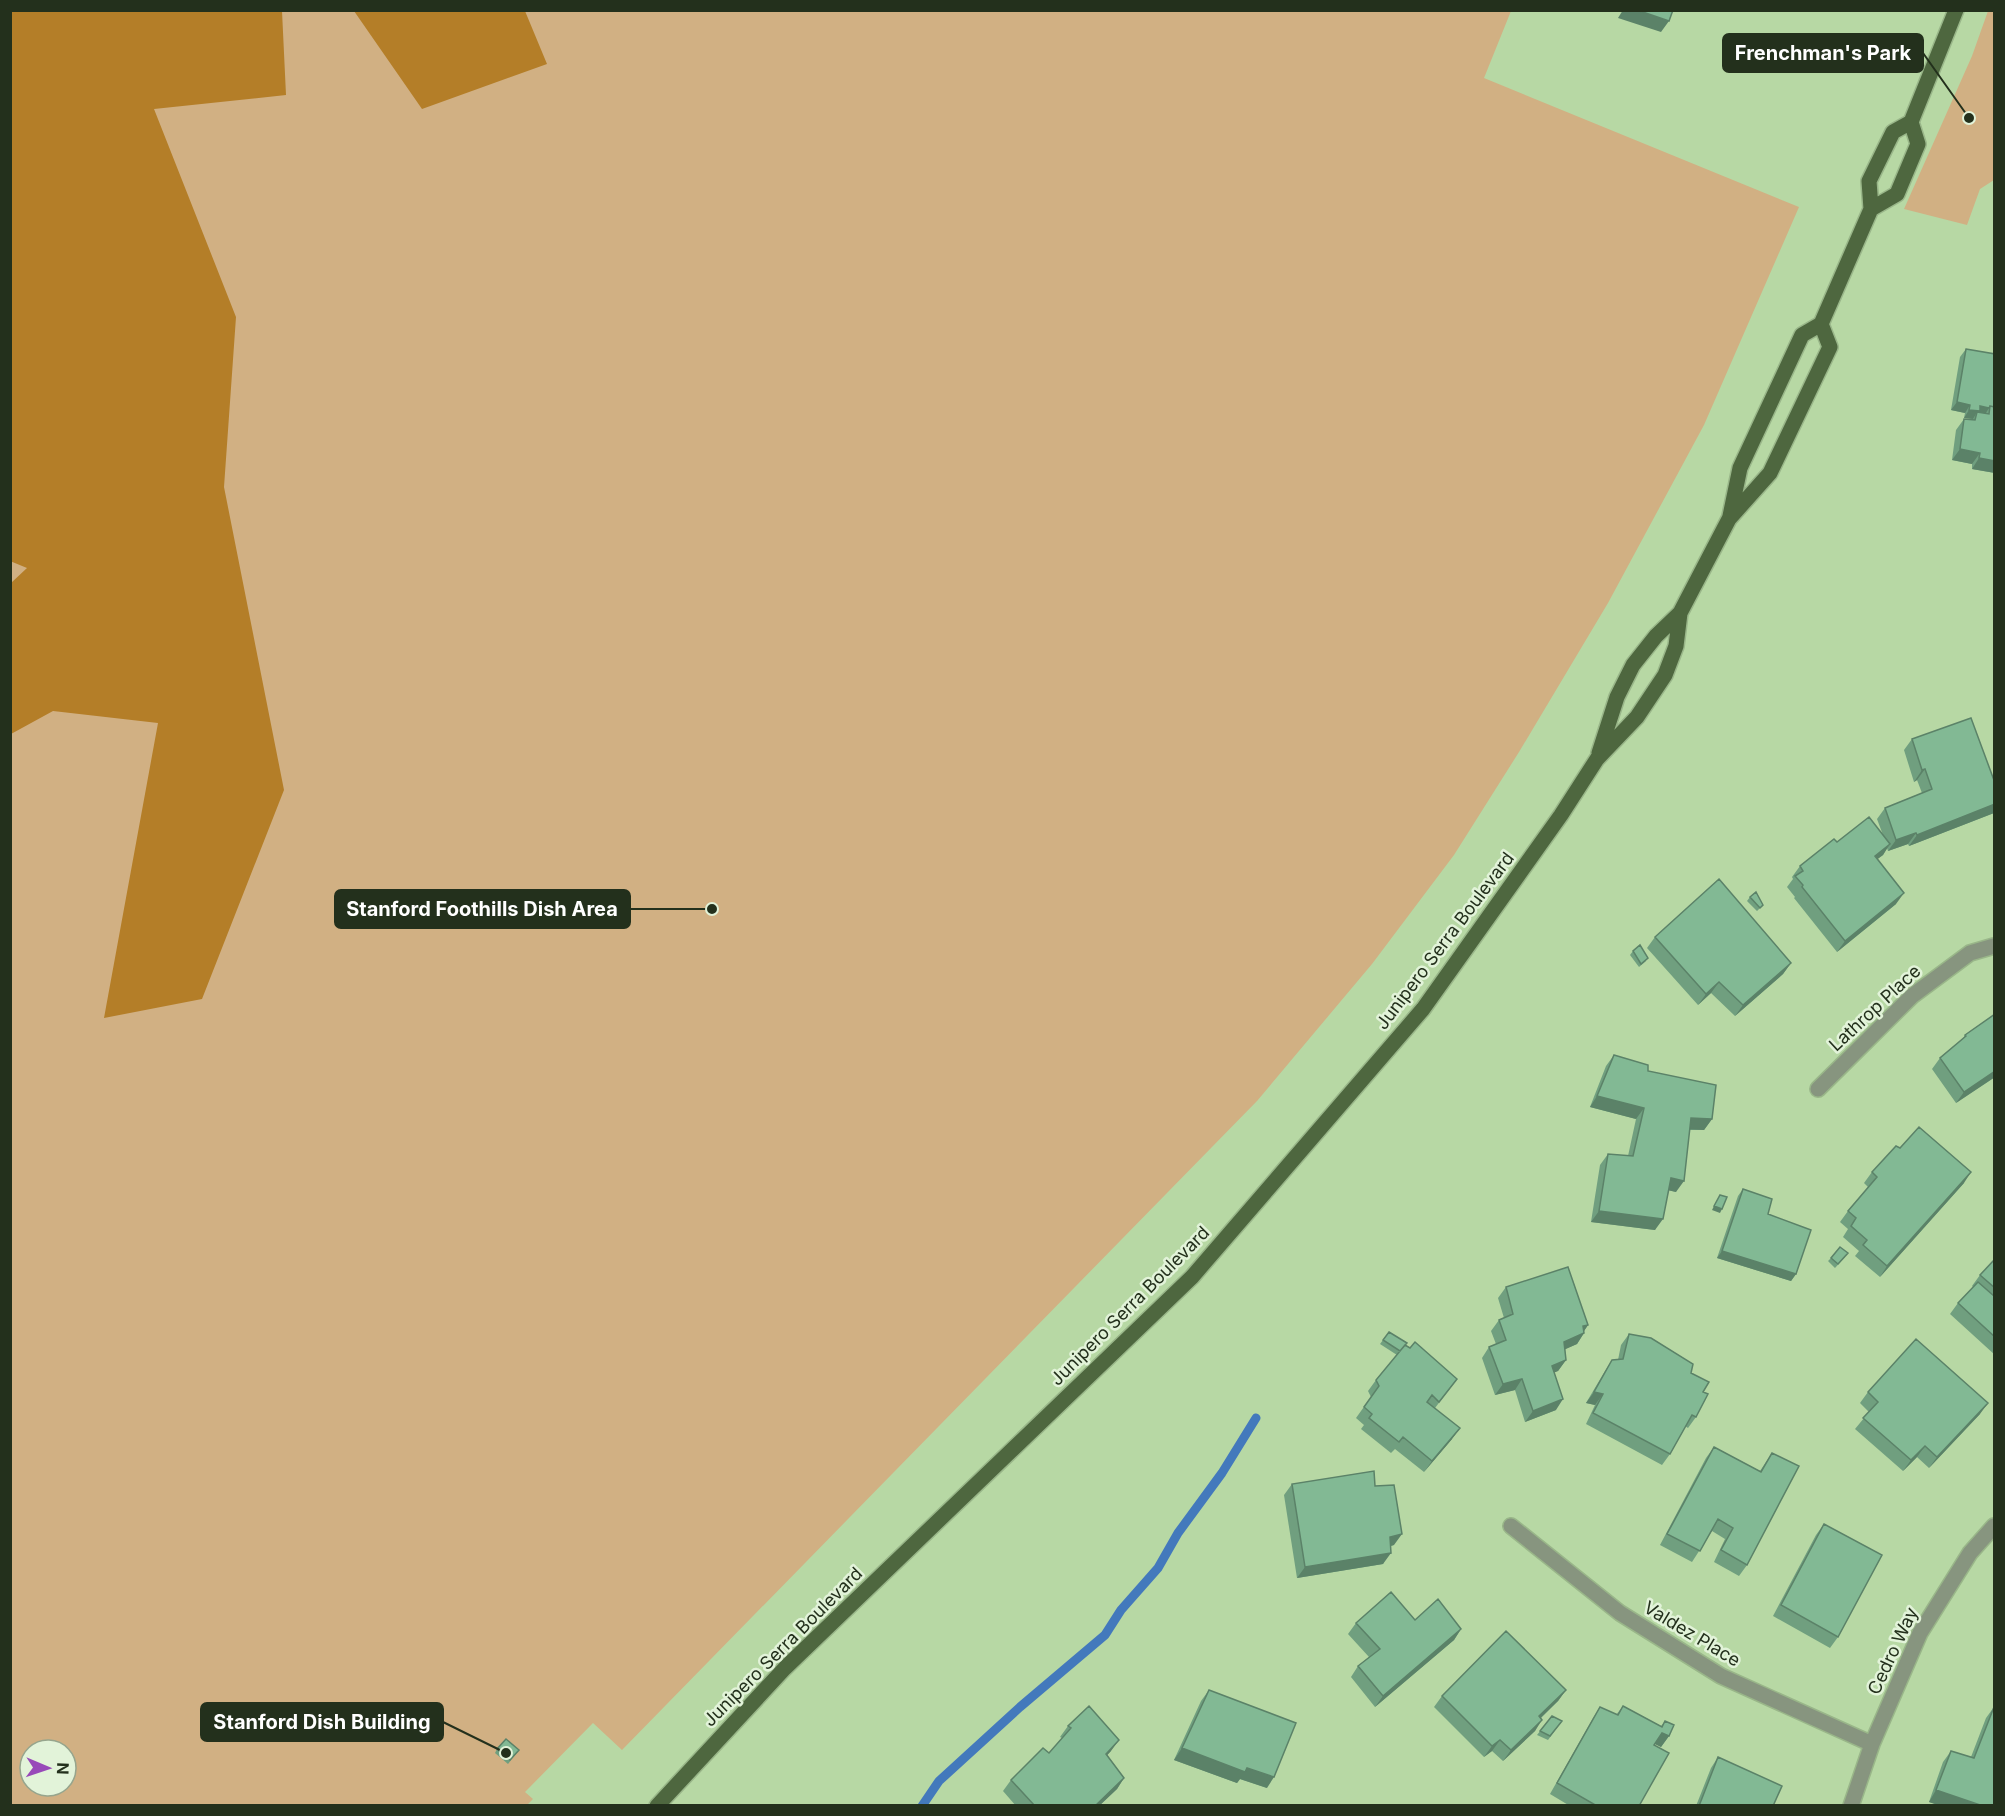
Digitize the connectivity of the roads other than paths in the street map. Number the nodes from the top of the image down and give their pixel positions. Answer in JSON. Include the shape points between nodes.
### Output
{"nodes":[{"id":1,"x":1956,"y":10,"type":"edge"},
{"id":2,"x":1911,"y":122,"type":"junction"},
{"id":3,"x":1870,"y":209,"type":"junction"},
{"id":4,"x":1821,"y":324,"type":"junction"},
{"id":5,"x":1729,"y":519,"type":"junction"},
{"id":6,"x":1680,"y":613,"type":"junction"},
{"id":7,"x":1597,"y":759,"type":"junction"},
{"id":8,"x":1995,"y":946,"type":"edge"},
{"id":9,"x":1818,"y":1089,"type":"dead end"},
{"id":10,"x":1511,"y":1526,"type":"dead end"},
{"id":11,"x":1995,"y":1526,"type":"edge"},
{"id":12,"x":1872,"y":1744,"type":"junction"},
{"id":13,"x":657,"y":1806,"type":"edge"},
{"id":14,"x":1851,"y":1806,"type":"edge"}],
"edges":[{"from":1,"to":2,"type":"main road","name":"Junipero Serra Boulevard"},
{"from":2,"to":3,"type":"main road","name":"Junipero Serra Boulevard","via":[[1893,132],[1869,181]]},
{"from":2,"to":3,"type":"main road","via":[[1918,144],[1897,194]]},
{"from":3,"to":4,"type":"main road","name":"Junipero Serra Boulevard"},
{"from":4,"to":5,"type":"main road","name":"Junipero Serra Boulevard","via":[[1802,335],[1740,468]]},
{"from":4,"to":5,"type":"main road","name":"Junipero Serra Boulevard","via":[[1830,347],[1770,473]]},
{"from":5,"to":6,"type":"main road","name":"Junipero Serra Boulevard"},
{"from":6,"to":7,"type":"main road","name":"Junipero Serra Boulevard","via":[[1633,665],[1617,697]]},
{"from":6,"to":7,"type":"main road","name":"Junipero Serra Boulevard","via":[[1676,646],[1665,675],[1637,717]]},
{"from":7,"to":13,"type":"main road","name":"Junipero Serra Boulevard","via":[[1562,815],[1423,1009],[1192,1276],[785,1668]]},
{"from":8,"to":9,"type":"street","name":"Lathrop Place","via":[[1970,953],[1912,996]]},
{"from":10,"to":12,"type":"street","name":"Valdez Place","via":[[1620,1614],[1721,1676]]},
{"from":11,"to":12,"type":"street","name":"Cedro Way","via":[[1970,1553],[1920,1633]]},
{"from":12,"to":14,"type":"street","name":"Cedro Way"}]}
